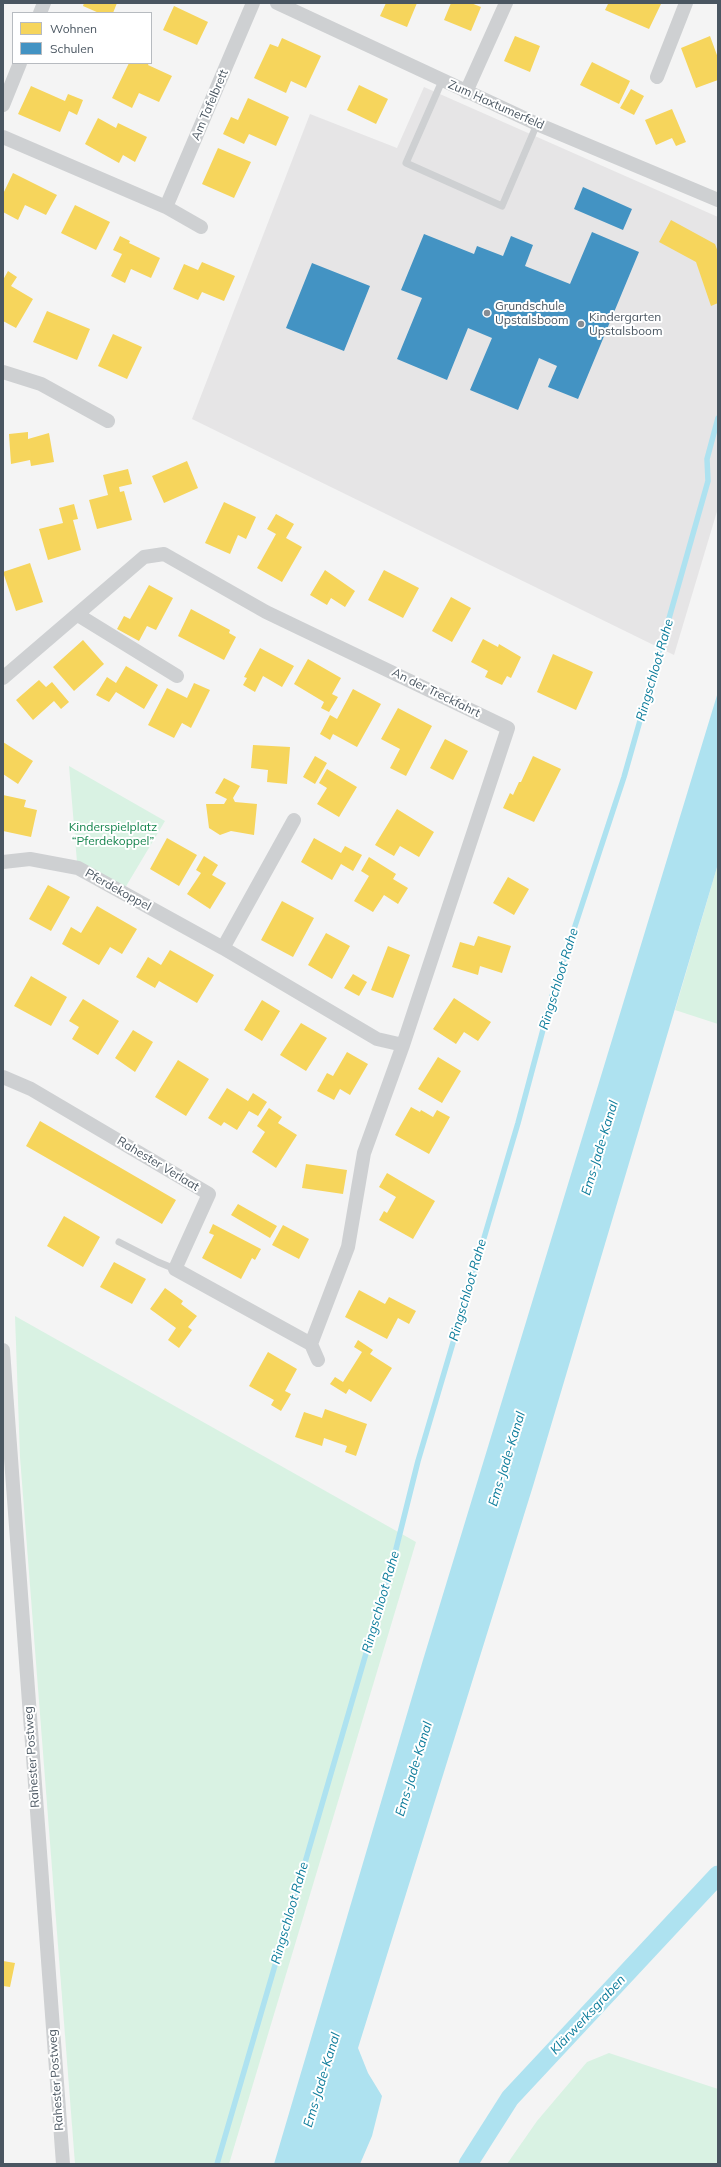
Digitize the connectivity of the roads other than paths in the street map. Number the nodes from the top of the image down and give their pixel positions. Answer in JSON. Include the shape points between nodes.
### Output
{"nodes":[{"id":1,"x":253,"y":3,"type":"edge"},
{"id":2,"x":277,"y":3,"type":"edge"},
{"id":3,"x":506,"y":3,"type":"edge"},
{"id":4,"x":686,"y":3,"type":"edge"},
{"id":5,"x":20,"y":64,"type":"edge"},
{"id":6,"x":657,"y":76,"type":"dead end"},
{"id":7,"x":442,"y":81,"type":"junction"},
{"id":8,"x":466,"y":92,"type":"junction"},
{"id":9,"x":3,"y":105,"type":"edge"},
{"id":10,"x":537,"y":124,"type":"junction"},
{"id":11,"x":3,"y":137,"type":"edge"},
{"id":12,"x":718,"y":200,"type":"edge"},
{"id":13,"x":166,"y":207,"type":"junction"},
{"id":14,"x":201,"y":227,"type":"dead end"},
{"id":15,"x":3,"y":372,"type":"edge"},
{"id":16,"x":108,"y":421,"type":"dead end"},
{"id":17,"x":78,"y":615,"type":"junction"},
{"id":18,"x":177,"y":676,"type":"dead end"},
{"id":19,"x":3,"y":678,"type":"edge"},
{"id":20,"x":294,"y":820,"type":"dead end"},
{"id":21,"x":3,"y":862,"type":"edge"},
{"id":22,"x":224,"y":948,"type":"junction"},
{"id":23,"x":403,"y":1045,"type":"junction"},
{"id":24,"x":3,"y":1077,"type":"edge"},
{"id":25,"x":119,"y":1242,"type":"dead end"},
{"id":26,"x":175,"y":1269,"type":"junction"},
{"id":27,"x":312,"y":1344,"type":"junction"},
{"id":28,"x":3,"y":1350,"type":"edge"},
{"id":29,"x":318,"y":1360,"type":"dead end"},
{"id":30,"x":63,"y":2164,"type":"edge"}],
"edges":[{"from":1,"to":13,"type":"street","name":"Am Tafelbrett"},
{"from":2,"to":7,"type":"street","name":"Zum Haxtumerfeld"},
{"from":3,"to":8,"type":"street"},
{"from":4,"to":6,"type":"street"},
{"from":5,"to":9,"type":"street"},
{"from":7,"to":8,"type":"street","name":"Zum Haxtumerfeld"},
{"from":7,"to":10,"type":"lane","via":[[406,163],[502,206]]},
{"from":8,"to":10,"type":"street","name":"Zum Haxtumerfeld"},
{"from":10,"to":12,"type":"street","name":"Zum Haxtumerfeld"},
{"from":11,"to":13,"type":"street"},
{"from":13,"to":14,"type":"street"},
{"from":15,"to":16,"type":"street","via":[[41,384]]},
{"from":17,"to":18,"type":"street"},
{"from":17,"to":19,"type":"street","name":"An der Treckfahrt"},
{"from":17,"to":23,"type":"street","name":"An der Treckfahrt","via":[[144,557],[164,554],[266,612],[508,728]]},
{"from":20,"to":22,"type":"street"},
{"from":21,"to":22,"type":"street","name":"Pferdekoppel","via":[[30,860],[78,868]]},
{"from":22,"to":23,"type":"street","name":"Pferdekoppel","via":[[377,1038]]},
{"from":23,"to":27,"type":"street","via":[[364,1153],[348,1247]]},
{"from":24,"to":26,"type":"street","name":"Rahester Verlaat","via":[[31,1089],[209,1194]]},
{"from":25,"to":26,"type":"lane"},
{"from":26,"to":27,"type":"street"},
{"from":27,"to":29,"type":"street"},
{"from":28,"to":30,"type":"street","name":"Rahester Postweg"}]}
